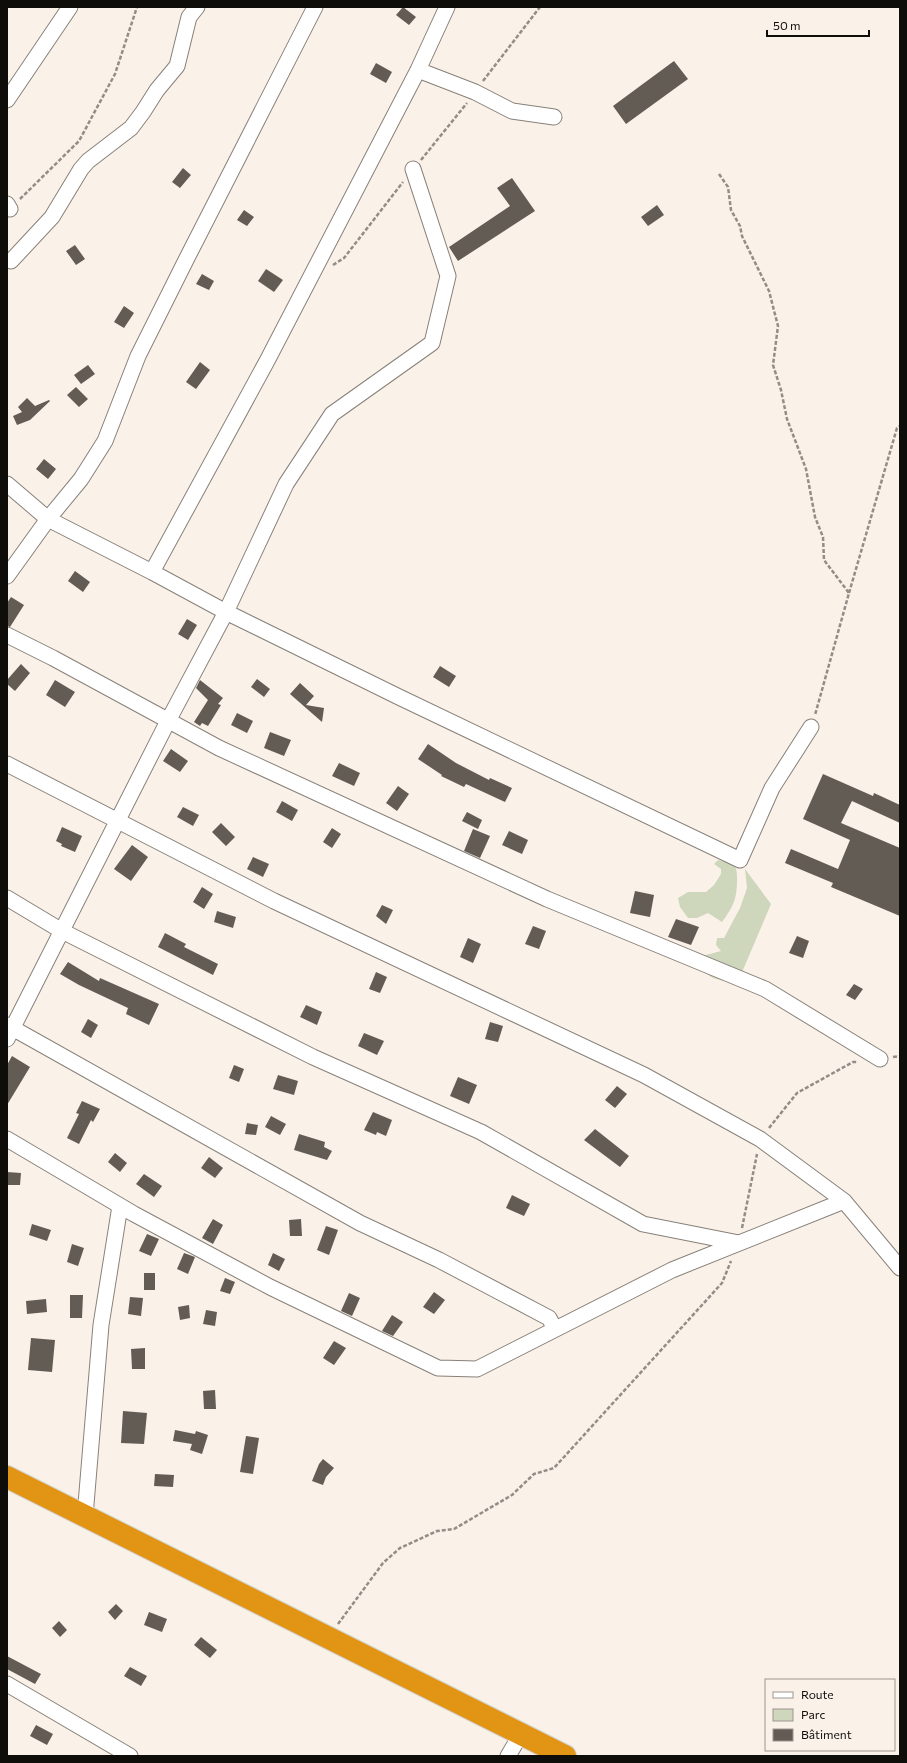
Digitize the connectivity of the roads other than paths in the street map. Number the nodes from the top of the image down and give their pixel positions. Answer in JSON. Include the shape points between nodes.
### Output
{"nodes":[{"id":1,"x":70,"y":7,"type":"edge"},
{"id":2,"x":197,"y":7,"type":"edge"},
{"id":3,"x":315,"y":7,"type":"edge"},
{"id":4,"x":447,"y":7,"type":"edge"},
{"id":5,"x":418,"y":70,"type":"junction"},
{"id":6,"x":7,"y":100,"type":"edge"},
{"id":7,"x":554,"y":117,"type":"dead end"},
{"id":8,"x":413,"y":169,"type":"road end"},
{"id":9,"x":11,"y":261,"type":"dead end"},
{"id":10,"x":7,"y":484,"type":"edge"},
{"id":11,"x":48,"y":519,"type":"junction"},
{"id":12,"x":152,"y":572,"type":"junction"},
{"id":13,"x":7,"y":576,"type":"edge"},
{"id":14,"x":226,"y":612,"type":"junction"},
{"id":15,"x":7,"y":635,"type":"edge"},
{"id":16,"x":168,"y":721,"type":"junction"},
{"id":17,"x":811,"y":727,"type":"road end"},
{"id":18,"x":7,"y":764,"type":"edge"},
{"id":19,"x":118,"y":821,"type":"junction"},
{"id":20,"x":7,"y":898,"type":"edge"},
{"id":21,"x":62,"y":931,"type":"junction"},
{"id":22,"x":9,"y":1030,"type":"edge"},
{"id":23,"x":880,"y":1059,"type":"road end"},
{"id":24,"x":7,"y":1139,"type":"edge"},
{"id":25,"x":844,"y":1201,"type":"junction"},
{"id":26,"x":120,"y":1206,"type":"junction"},
{"id":27,"x":738,"y":1243,"type":"junction"},
{"id":28,"x":900,"y":1268,"type":"edge"},
{"id":29,"x":555,"y":1329,"type":"junction"},
{"id":30,"x":7,"y":1477,"type":"edge"},
{"id":31,"x":85,"y":1516,"type":"junction"},
{"id":32,"x":7,"y":1684,"type":"edge"},
{"id":33,"x":521,"y":1734,"type":"junction"},
{"id":34,"x":130,"y":1756,"type":"edge"},
{"id":35,"x":508,"y":1756,"type":"edge"},
{"id":36,"x":565,"y":1756,"type":"edge"}],
"edges":[{"from":1,"to":6,"type":"street"},
{"from":2,"to":9,"type":"street","via":[[189,17],[177,66],[131,128],[81,169],[52,217]]},
{"from":3,"to":11,"type":"street","via":[[138,356],[105,441],[81,479]]},
{"from":4,"to":5,"type":"street"},
{"from":5,"to":7,"type":"street","via":[[475,92],[512,111]]},
{"from":5,"to":12,"type":"street","via":[[267,361]]},
{"from":8,"to":14,"type":"street","via":[[448,276],[432,343],[332,414],[286,484]]},
{"from":10,"to":11,"type":"street"},
{"from":11,"to":12,"type":"street"},
{"from":11,"to":13,"type":"street"},
{"from":12,"to":14,"type":"street"},
{"from":14,"to":16,"type":"street"},
{"from":14,"to":17,"type":"street","via":[[740,860],[772,788]]},
{"from":15,"to":16,"type":"street"},
{"from":16,"to":19,"type":"street"},
{"from":16,"to":23,"type":"street","via":[[219,748],[547,899],[765,989]]},
{"from":18,"to":19,"type":"street"},
{"from":19,"to":21,"type":"street"},
{"from":19,"to":25,"type":"street","via":[[274,901],[644,1075],[760,1139]]},
{"from":20,"to":21,"type":"street"},
{"from":21,"to":22,"type":"street"},
{"from":21,"to":27,"type":"street","via":[[313,1057],[482,1132],[643,1224]]},
{"from":22,"to":29,"type":"street","via":[[360,1223],[439,1260],[549,1318]]},
{"from":24,"to":26,"type":"street"},
{"from":25,"to":27,"type":"street"},
{"from":25,"to":28,"type":"street"},
{"from":26,"to":29,"type":"street","via":[[270,1287],[438,1368],[477,1369]]},
{"from":26,"to":31,"type":"street","via":[[101,1326]]},
{"from":27,"to":29,"type":"street","via":[[672,1270]]},
{"from":30,"to":31,"type":"highway"},
{"from":31,"to":33,"type":"highway"},
{"from":32,"to":34,"type":"street"},
{"from":33,"to":35,"type":"street"},
{"from":33,"to":36,"type":"highway"}]}
